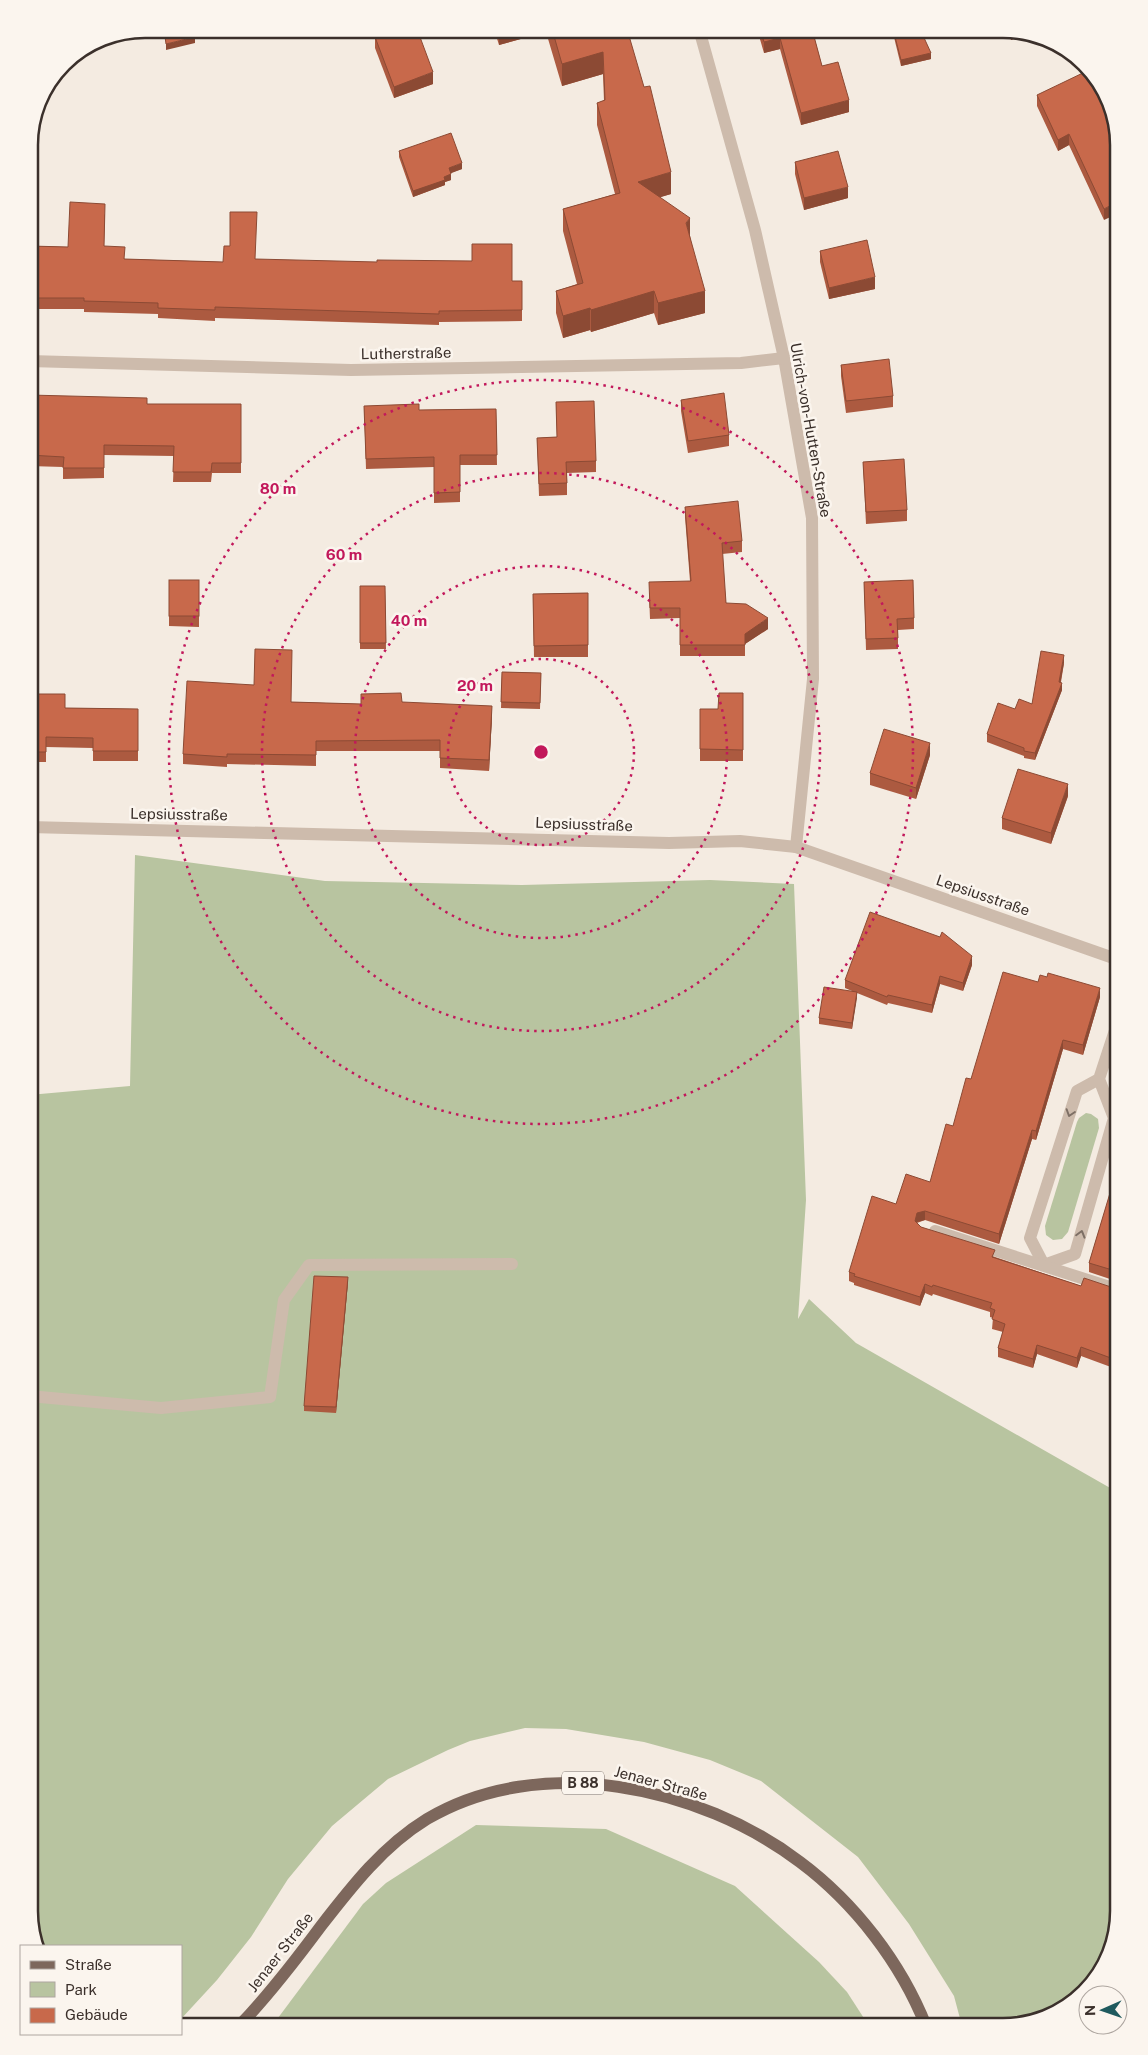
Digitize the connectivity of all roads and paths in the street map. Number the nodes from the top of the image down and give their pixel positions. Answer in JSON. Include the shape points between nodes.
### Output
{"nodes":[{"id":1,"x":702,"y":38,"type":"edge"},
{"id":2,"x":784,"y":358,"type":"junction"},
{"id":3,"x":38,"y":362,"type":"edge"},
{"id":4,"x":38,"y":827,"type":"edge"},
{"id":5,"x":796,"y":847,"type":"junction"},
{"id":6,"x":1110,"y":957,"type":"edge"},
{"id":7,"x":1110,"y":1047,"type":"edge"},
{"id":8,"x":1100,"y":1079,"type":"junction"},
{"id":9,"x":1110,"y":1107,"type":"edge"},
{"id":10,"x":1110,"y":1132,"type":"edge"},
{"id":11,"x":923,"y":1228,"type":"edge"},
{"id":12,"x":512,"y":1264,"type":"dead end"},
{"id":13,"x":1044,"y":1265,"type":"junction"},
{"id":14,"x":1110,"y":1287,"type":"edge"},
{"id":15,"x":38,"y":1397,"type":"edge"},
{"id":16,"x":248,"y":2017,"type":"edge"},
{"id":17,"x":922,"y":2018,"type":"edge"}],
"edges":[{"from":1,"to":2,"type":"street","name":"Ulrich-von-Hutten-Straße","via":[[755,230]]},
{"from":2,"to":3,"type":"street","name":"Lutherstraße","via":[[741,363],[352,370]]},
{"from":2,"to":5,"type":"street","name":"Ulrich-von-Hutten-Straße","via":[[812,518],[813,679]]},
{"from":4,"to":5,"type":"street","name":"Lepsiusstraße","via":[[669,843],[740,841]]},
{"from":5,"to":6,"type":"street","name":"Lepsiusstraße"},
{"from":7,"to":8,"type":"street"},
{"from":9,"to":8,"type":"street","one_way":true},
{"from":8,"to":13,"type":"street","one_way":true,"via":[[1077,1091],[1030,1238]]},
{"from":13,"to":10,"type":"street","one_way":true,"via":[[1075,1254]]},
{"from":11,"to":13,"type":"street"},
{"from":12,"to":15,"type":"street","via":[[309,1265],[284,1300],[270,1397],[161,1408]]},
{"from":13,"to":14,"type":"street"},
{"from":16,"to":17,"type":"main road","name":"Jenaer Straße","number":"B 88","via":[[368,1868],[408,1832],[428,1819],[478,1797],[527,1786],[572,1782],[621,1787],[678,1801],[773,1843],[802,1863],[854,1912],[905,1980]]}]}
